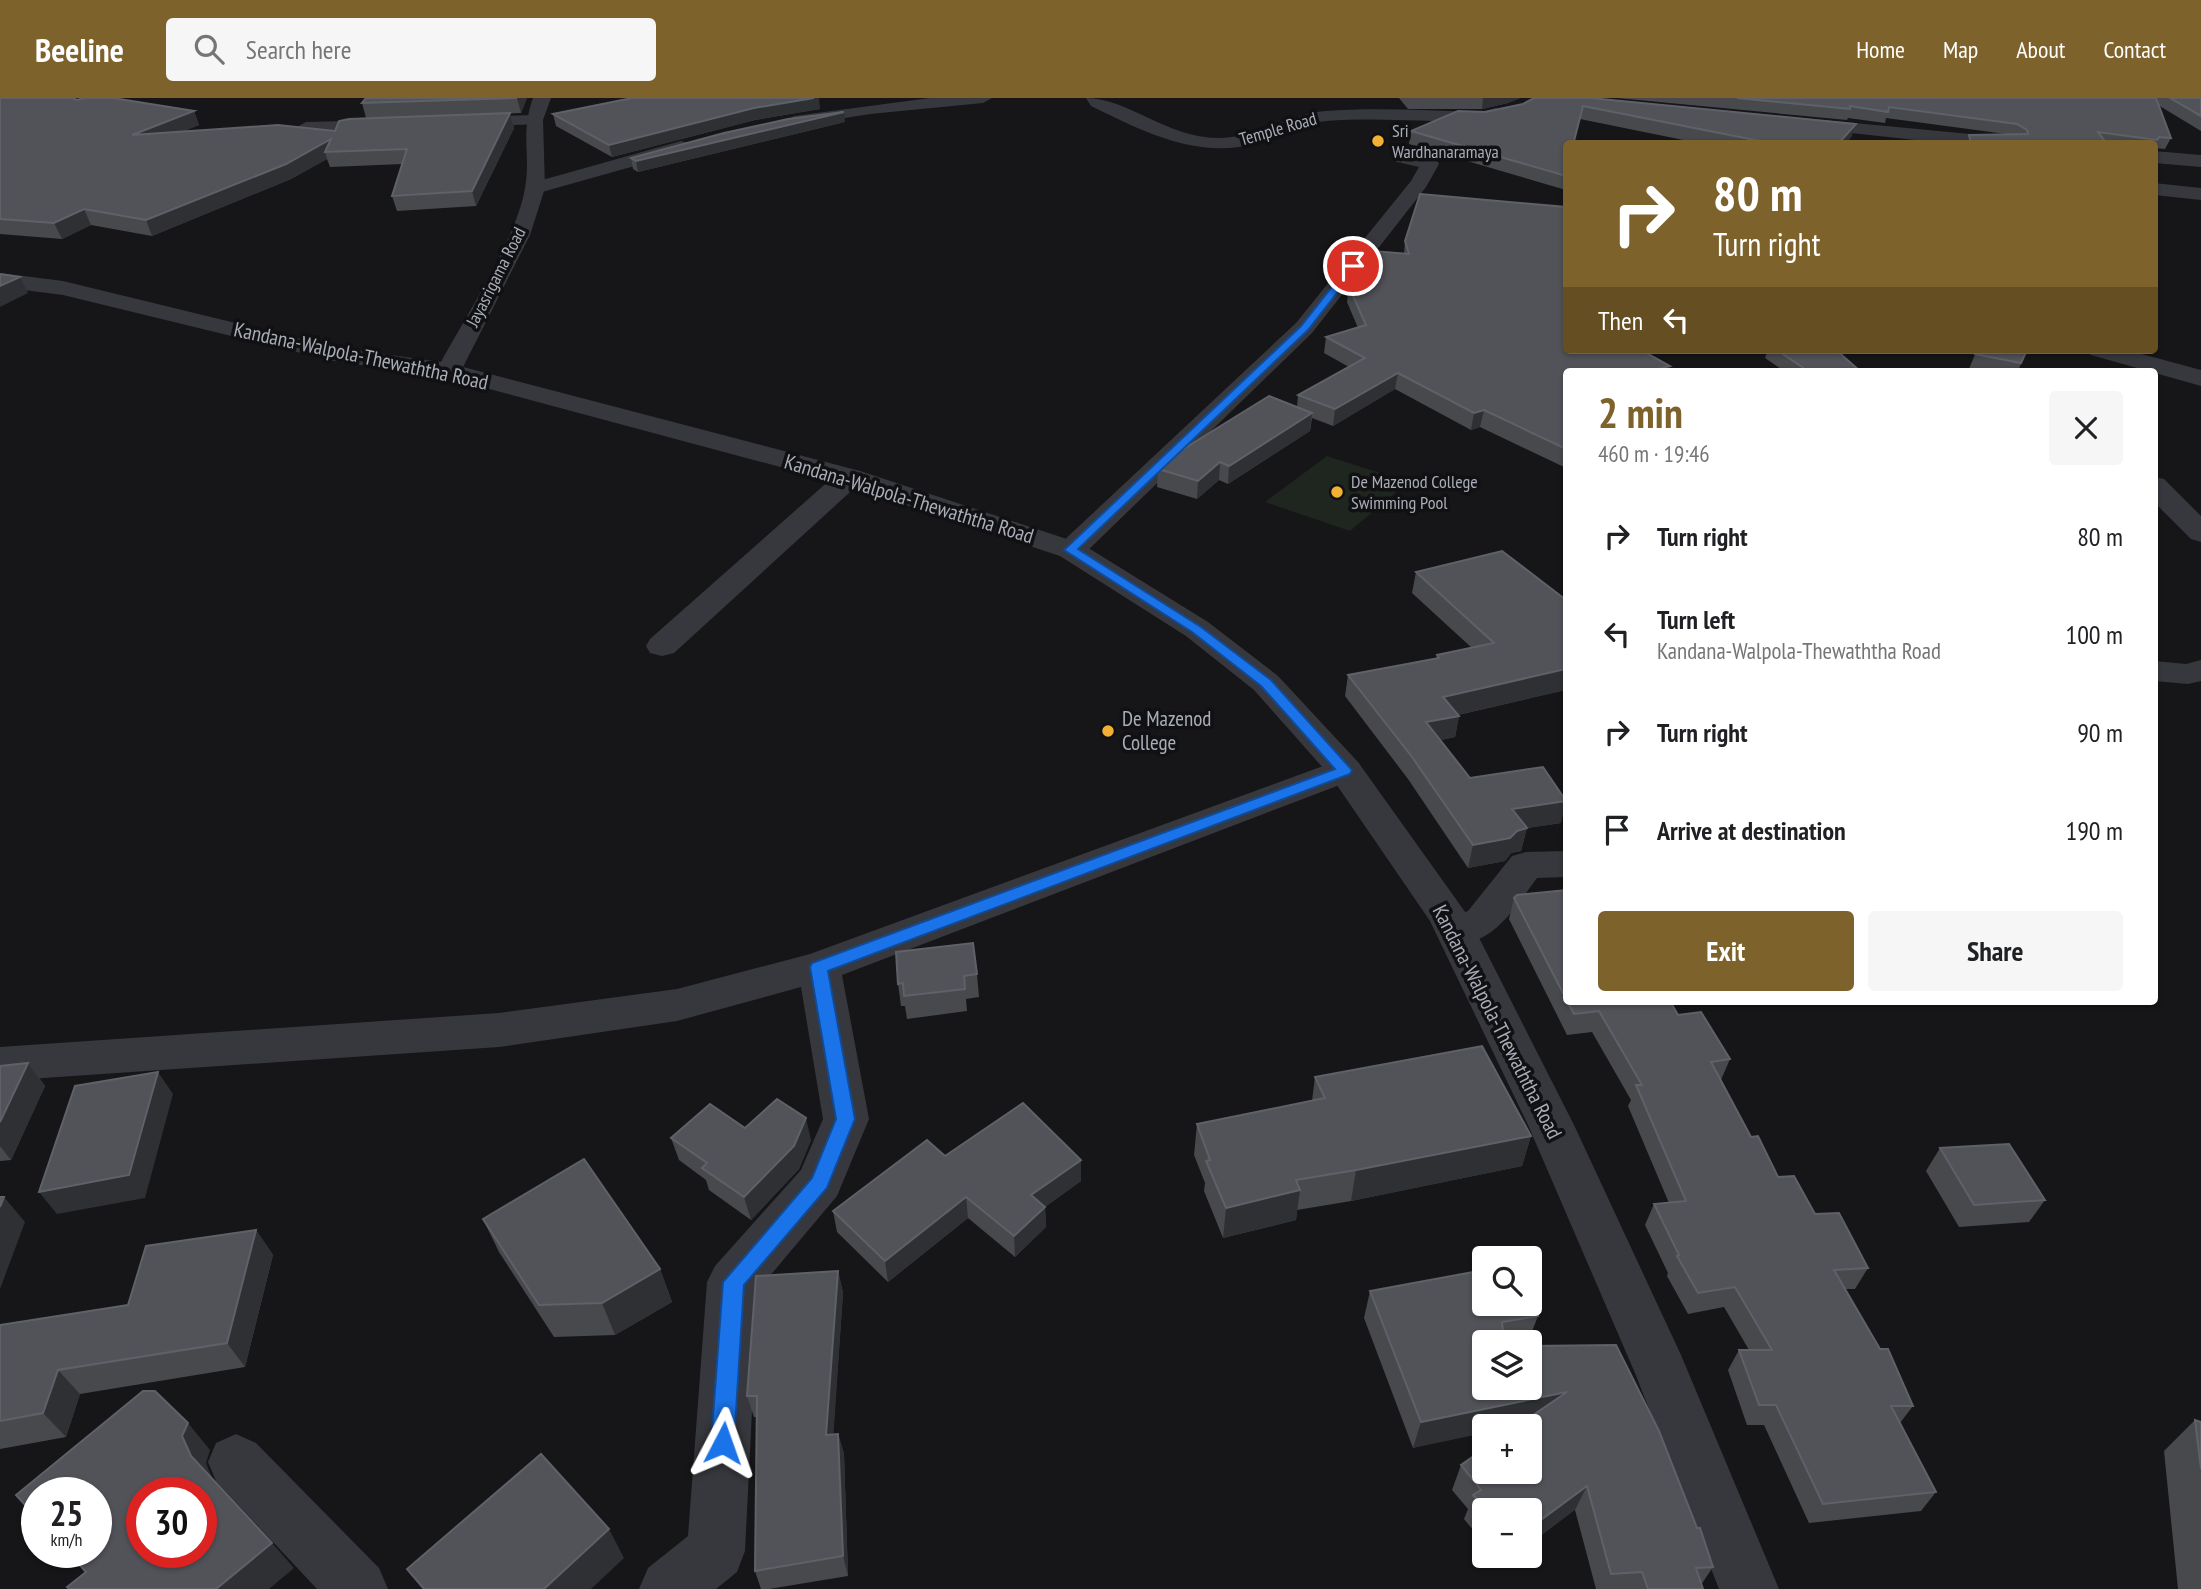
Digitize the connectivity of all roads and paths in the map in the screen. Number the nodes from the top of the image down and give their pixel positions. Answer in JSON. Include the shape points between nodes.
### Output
{"nodes":[{"id":1,"x":542,"y":98,"type":"edge"},
{"id":2,"x":984,"y":98,"type":"edge"},
{"id":3,"x":1095,"y":98,"type":"edge"},
{"id":4,"x":1289,"y":105,"type":"dead end"},
{"id":5,"x":1514,"y":110,"type":"edge"},
{"id":6,"x":534,"y":120,"type":"junction"},
{"id":7,"x":1301,"y":120,"type":"junction"},
{"id":8,"x":1791,"y":122,"type":"edge"},
{"id":9,"x":440,"y":123,"type":"edge"},
{"id":10,"x":400,"y":124,"type":"edge"},
{"id":11,"x":776,"y":124,"type":"edge"},
{"id":12,"x":306,"y":127,"type":"edge"},
{"id":13,"x":705,"y":140,"type":"edge"},
{"id":14,"x":1972,"y":140,"type":"edge"},
{"id":15,"x":1400,"y":157,"type":"dead end"},
{"id":16,"x":2158,"y":157,"type":"edge"},
{"id":17,"x":2201,"y":161,"type":"edge"},
{"id":18,"x":535,"y":188,"type":"junction"},
{"id":19,"x":2158,"y":189,"type":"edge"},
{"id":20,"x":2201,"y":194,"type":"edge"},
{"id":21,"x":0,"y":280,"type":"edge"},
{"id":22,"x":2108,"y":354,"type":"edge"},
{"id":23,"x":2129,"y":365,"type":"edge"},
{"id":24,"x":2158,"y":370,"type":"edge"},
{"id":25,"x":449,"y":371,"type":"junction"},
{"id":26,"x":2201,"y":378,"type":"edge"},
{"id":27,"x":850,"y":477,"type":"junction"},
{"id":28,"x":2158,"y":489,"type":"edge"},
{"id":29,"x":2201,"y":533,"type":"edge"},
{"id":30,"x":1071,"y":550,"type":"junction"},
{"id":31,"x":662,"y":646,"type":"dead end"},
{"id":32,"x":2201,"y":670,"type":"edge"},
{"id":33,"x":2158,"y":671,"type":"edge"},
{"id":34,"x":1345,"y":770,"type":"junction"},
{"id":35,"x":1563,"y":864,"type":"edge"},
{"id":36,"x":1455,"y":931,"type":"junction"},
{"id":37,"x":818,"y":967,"type":"junction"},
{"id":38,"x":0,"y":1064,"type":"edge"},
{"id":39,"x":236,"y":1462,"type":"dead end"},
{"id":40,"x":358,"y":1589,"type":"edge"},
{"id":41,"x":669,"y":1589,"type":"edge"},
{"id":42,"x":1749,"y":1589,"type":"edge"}],
"edges":[{"from":1,"to":6,"type":"street","name":"Jayasrigama Road"},
{"from":2,"to":11,"type":"street"},
{"from":3,"to":7,"type":"street","name":"Temple Road","via":[[1158,131],[1209,142],[1237,142]]},
{"from":4,"to":7,"type":"street"},
{"from":5,"to":7,"type":"street","name":"Temple Road","via":[[1482,117],[1325,116]]},
{"from":6,"to":9,"type":"street"},
{"from":6,"to":18,"type":"street","name":"Jayasrigama Road"},
{"from":8,"to":14,"type":"street"},
{"from":10,"to":12,"type":"street"},
{"from":13,"to":18,"type":"street"},
{"from":15,"to":30,"type":"street","via":[[1430,164],[1304,328]]},
{"from":16,"to":17,"type":"street"},
{"from":18,"to":25,"type":"street","name":"Jayasrigama Road","via":[[520,235]]},
{"from":19,"to":20,"type":"street"},
{"from":21,"to":25,"type":"street","name":"Kandana-Walpola-Thewaththa Road","via":[[64,288],[334,354]]},
{"from":22,"to":23,"type":"street"},
{"from":24,"to":26,"type":"street"},
{"from":25,"to":27,"type":"street","name":"Kandana-Walpola-Thewaththa Road"},
{"from":27,"to":30,"type":"street","name":"Kandana-Walpola-Thewaththa Road"},
{"from":27,"to":31,"type":"street"},
{"from":28,"to":29,"type":"street"},
{"from":30,"to":34,"type":"street","name":"Kandana-Walpola-Thewaththa Road","via":[[1196,629],[1266,683]]},
{"from":32,"to":33,"type":"street","via":[[2188,674]]},
{"from":34,"to":36,"type":"street","name":"Kandana-Walpola-Thewaththa Road"},
{"from":34,"to":37,"type":"street"},
{"from":35,"to":36,"type":"street","via":[[1527,865],[1482,921]]},
{"from":36,"to":42,"type":"street","name":"Kandana-Walpola-Thewaththa Road","via":[[1551,1125],[1651,1348]]},
{"from":37,"to":38,"type":"street","via":[[677,1005],[499,1030]]},
{"from":37,"to":41,"type":"street","via":[[846,1119],[820,1182],[733,1282],[716,1551]]},
{"from":39,"to":40,"type":"street"}]}
